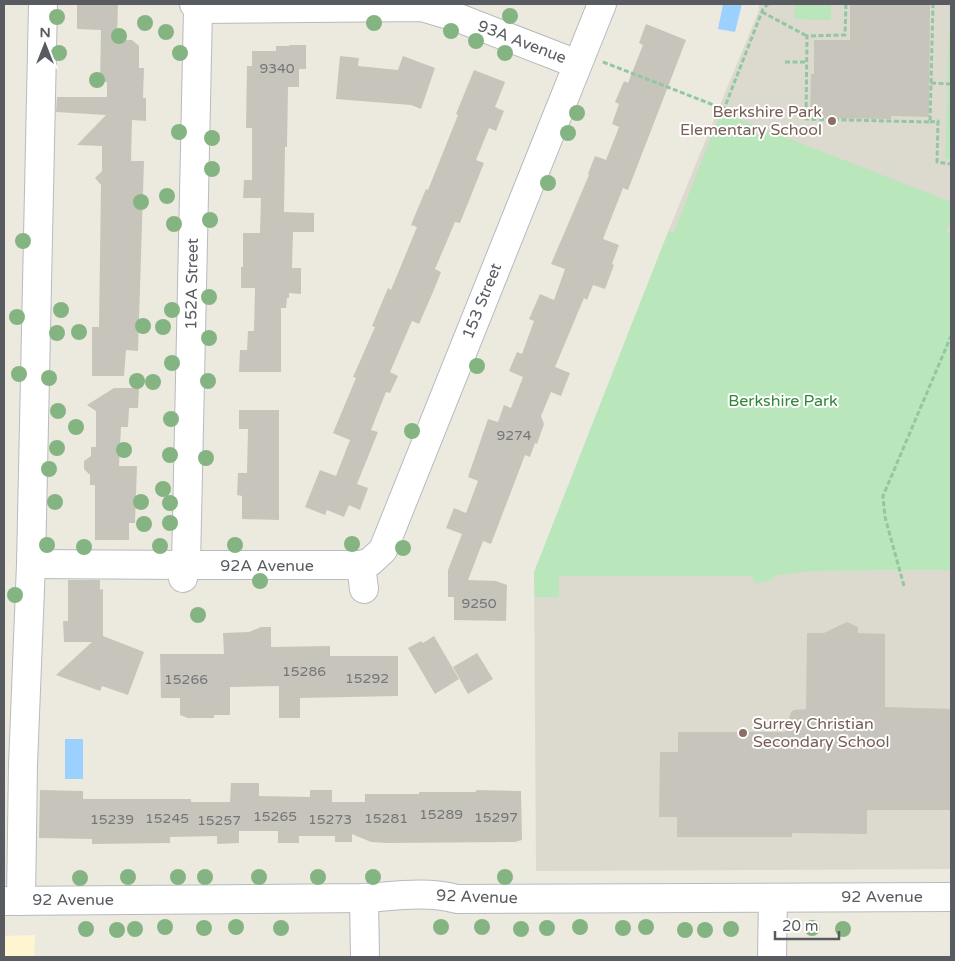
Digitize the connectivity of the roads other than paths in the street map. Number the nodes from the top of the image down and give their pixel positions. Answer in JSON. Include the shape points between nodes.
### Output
{"nodes":[{"id":1,"x":43,"y":4,"type":"edge"},
{"id":2,"x":602,"y":4,"type":"edge"},
{"id":3,"x":196,"y":7,"type":"edge"},
{"id":4,"x":589,"y":63,"type":"junction"},
{"id":5,"x":31,"y":564,"type":"junction"},
{"id":6,"x":185,"y":572,"type":"junction"},
{"id":7,"x":362,"y":577,"type":"joint"},
{"id":8,"x":951,"y":897,"type":"edge"},
{"id":9,"x":364,"y":898,"type":"junction"},
{"id":10,"x":774,"y":898,"type":"junction"},
{"id":11,"x":13,"y":901,"type":"edge"},
{"id":12,"x":365,"y":957,"type":"edge"},
{"id":13,"x":772,"y":957,"type":"edge"}],
"edges":[{"from":1,"to":5,"type":"street"},
{"from":2,"to":4,"type":"street","name":"153 Street"},
{"from":3,"to":4,"type":"street","name":"93A Avenue","via":[[422,7]]},
{"from":3,"to":6,"type":"street","name":"152A Street"},
{"from":4,"to":7,"type":"street","name":"153 Street","via":[[383,550],[370,562]]},
{"from":5,"to":6,"type":"street","name":"92A Avenue"},
{"from":5,"to":11,"type":"street","via":[[23,765]]},
{"from":6,"to":7,"type":"street","name":"92A Avenue"},
{"from":8,"to":10,"type":"street","name":"92 Avenue"},
{"from":9,"to":10,"type":"street","name":"92 Avenue","via":[[441,895],[457,899]]},
{"from":9,"to":11,"type":"street","name":"92 Avenue"},
{"from":9,"to":12,"type":"street"},
{"from":10,"to":13,"type":"street"}]}
